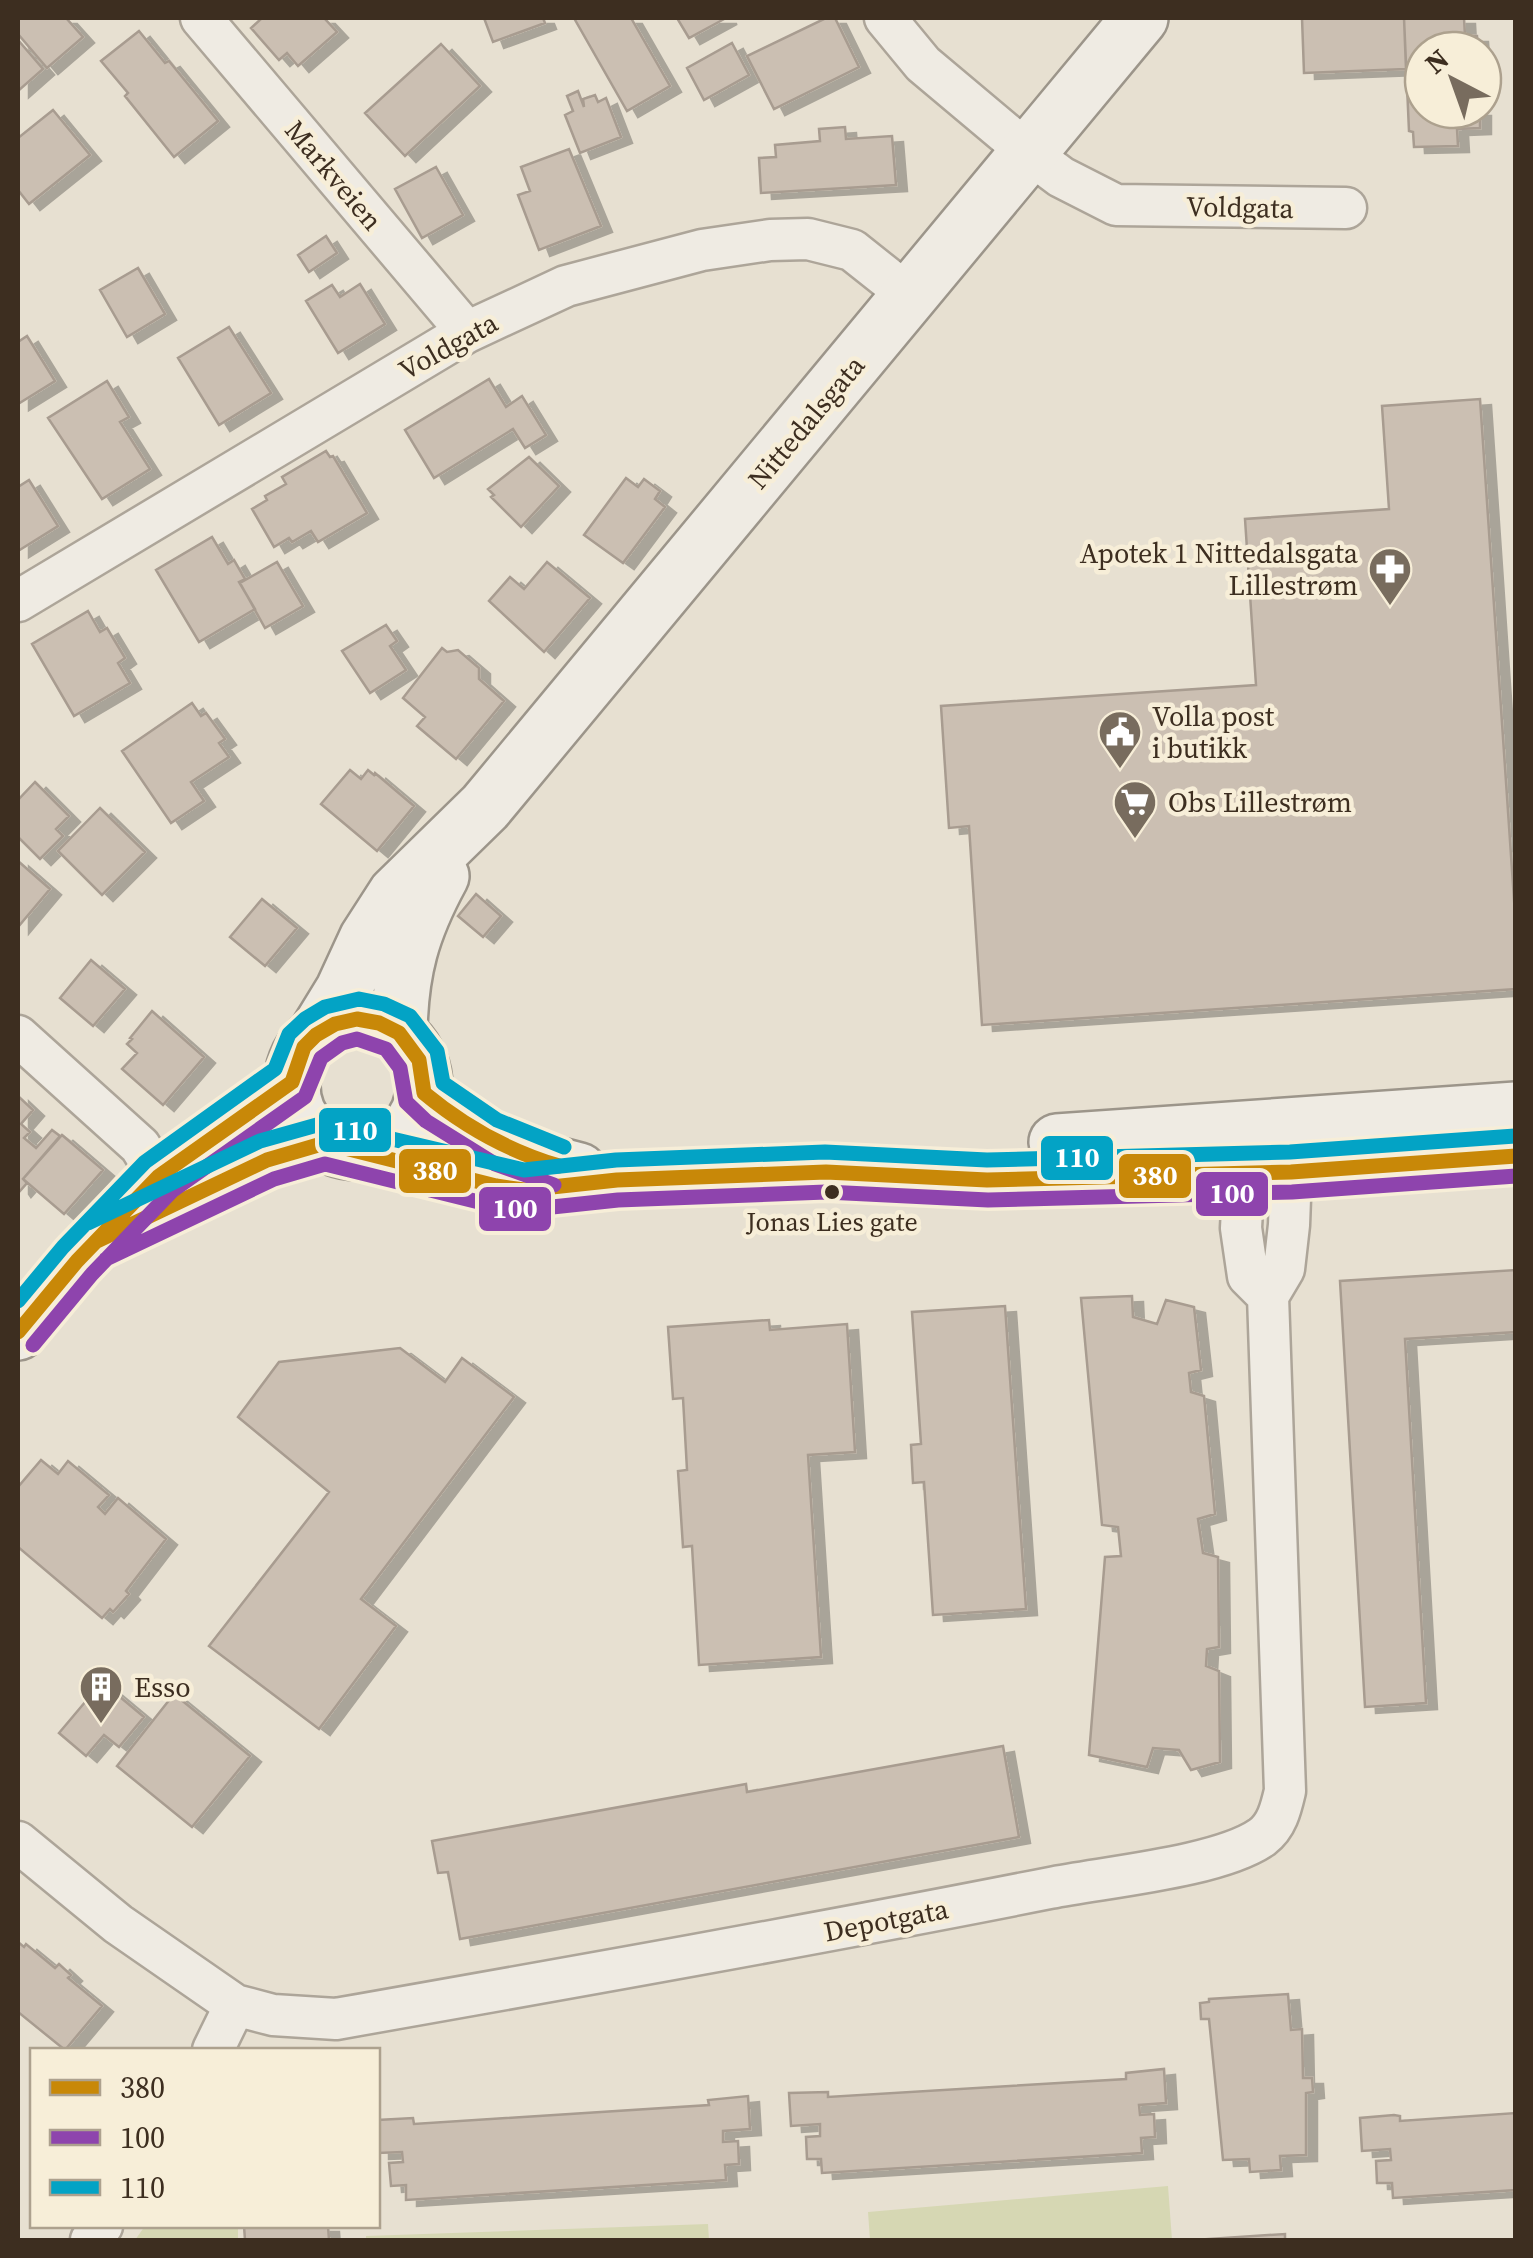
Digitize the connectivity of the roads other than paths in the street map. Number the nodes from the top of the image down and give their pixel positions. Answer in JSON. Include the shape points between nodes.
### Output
{"nodes":[{"id":1,"x":202,"y":18,"type":"edge"},
{"id":2,"x":885,"y":18,"type":"edge"},
{"id":3,"x":1140,"y":18,"type":"edge"},
{"id":4,"x":1013,"y":139,"type":"junction"},
{"id":5,"x":1346,"y":208,"type":"dead end"},
{"id":6,"x":910,"y":296,"type":"junction"},
{"id":7,"x":467,"y":332,"type":"junction"},
{"id":8,"x":18,"y":600,"type":"edge"},
{"id":9,"x":470,"y":825,"type":"junction"},
{"id":10,"x":398,"y":1034,"type":"junction"},
{"id":11,"x":18,"y":1036,"type":"edge"},
{"id":12,"x":304,"y":1058,"type":"junction"},
{"id":13,"x":424,"y":1093,"type":"junction"},
{"id":14,"x":1516,"y":1110,"type":"edge"},
{"id":15,"x":344,"y":1148,"type":"junction"},
{"id":16,"x":1516,"y":1156,"type":"edge"},
{"id":17,"x":1266,"y":1158,"type":"junction"},
{"id":18,"x":617,"y":1180,"type":"junction"},
{"id":19,"x":167,"y":1189,"type":"junction"},
{"id":20,"x":18,"y":1332,"type":"edge"},
{"id":21,"x":18,"y":1842,"type":"edge"},
{"id":22,"x":235,"y":2005,"type":"junction"},
{"id":23,"x":214,"y":2048,"type":"edge"}],
"edges":[{"from":1,"to":7,"type":"street","name":"Markveien"},
{"from":2,"to":4,"type":"street","name":"Voldgata","via":[[923,64]]},
{"from":3,"to":4,"type":"main road","name":"Nittedalsgata"},
{"from":4,"to":5,"type":"street","name":"Voldgata","via":[[1061,177],[1116,206]]},
{"from":4,"to":6,"type":"main road","name":"Nittedalsgata"},
{"from":6,"to":7,"type":"street","name":"Voldgata","via":[[852,250],[808,239],[770,240],[702,250],[566,286]]},
{"from":6,"to":9,"type":"main road","name":"Nittedalsgata"},
{"from":7,"to":8,"type":"street","name":"Voldgata"},
{"from":9,"to":10,"type":"main road","name":"Nittedalsgata","via":[[406,952]]},
{"from":9,"to":12,"type":"main road","name":"Nittedalsgata","via":[[396,894]]},
{"from":10,"to":12,"type":"main road","via":[[379,1023],[336,1024]]},
{"from":10,"to":13,"type":"main road","via":[[419,1060]]},
{"from":11,"to":19,"type":"street","via":[[140,1146]]},
{"from":12,"to":15,"type":"main road","via":[[293,1100],[300,1118],[310,1132]]},
{"from":12,"to":19,"type":"main road","name":"Nittedalsgata"},
{"from":13,"to":15,"type":"main road","via":[[397,1139],[381,1148]]},
{"from":13,"to":18,"type":"main road","via":[[469,1129],[530,1159]]},
{"from":14,"to":17,"type":"main road"},
{"from":15,"to":18,"type":"main road","via":[[524,1190]]},
{"from":15,"to":19,"type":"main road","name":"Nittedalsgata","via":[[267,1160]]},
{"from":16,"to":17,"type":"main road"},
{"from":17,"to":18,"type":"main road","via":[[927,1150],[826,1172]]},
{"from":17,"to":22,"type":"street","name":"Depotgata","via":[[1241,1228],[1248,1276],[1268,1296],[1285,1791],[1279,1816],[1264,1836],[1225,1854],[1160,1868],[336,2019]]},
{"from":19,"to":20,"type":"main road","name":"Nittedalsgata","via":[[97,1241]]},
{"from":21,"to":22,"type":"street","name":"Depotgata","via":[[118,1924]]},
{"from":22,"to":23,"type":"street"}]}
